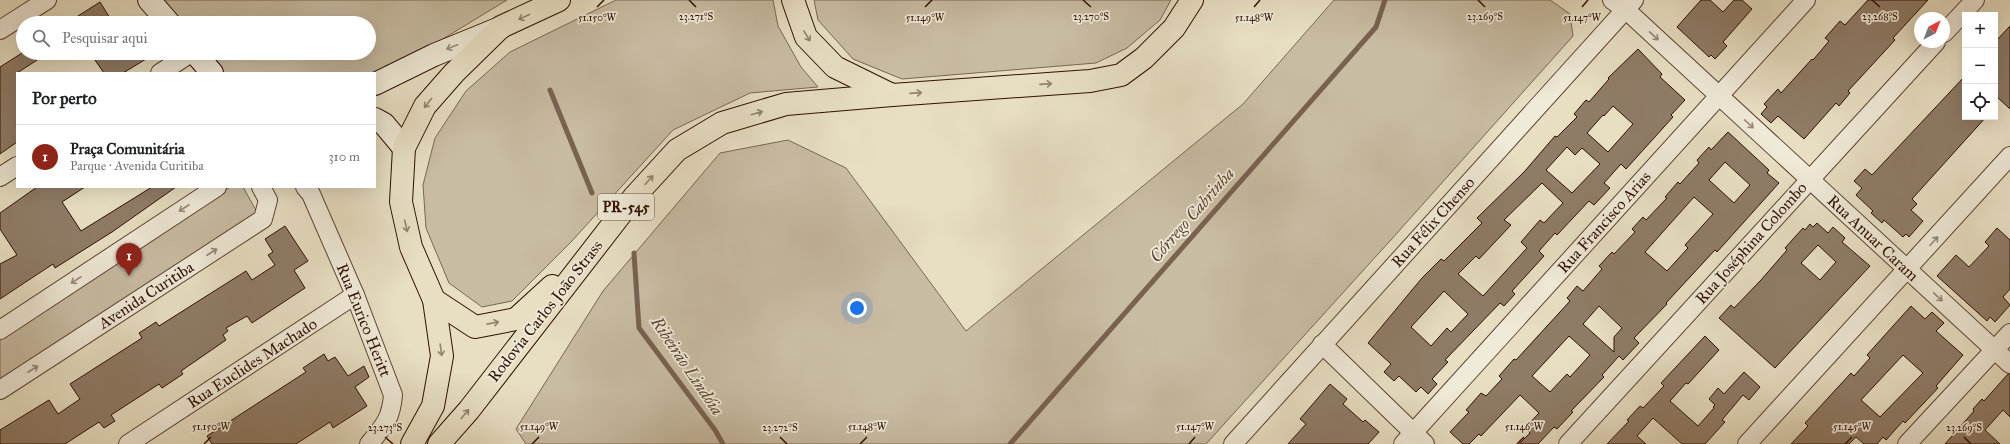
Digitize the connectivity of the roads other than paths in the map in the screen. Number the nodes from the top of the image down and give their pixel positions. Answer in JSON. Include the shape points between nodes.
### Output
{"nodes":[{"id":1,"x":47,"y":0,"type":"edge"},
{"id":2,"x":149,"y":0,"type":"edge"},
{"id":3,"x":559,"y":0,"type":"edge"},
{"id":4,"x":793,"y":0,"type":"edge"},
{"id":5,"x":1192,"y":0,"type":"edge"},
{"id":6,"x":1806,"y":0,"type":"edge"},
{"id":7,"x":1974,"y":0,"type":"edge"},
{"id":8,"x":1624,"y":3,"type":"edge"},
{"id":9,"x":22,"y":16,"type":"edge"},
{"id":10,"x":163,"y":16,"type":"edge"},
{"id":11,"x":16,"y":20,"type":"edge"},
{"id":12,"x":1950,"y":26,"type":"edge"},
{"id":13,"x":502,"y":27,"type":"junction"},
{"id":14,"x":0,"y":30,"type":"edge"},
{"id":15,"x":1930,"y":48,"type":"edge"},
{"id":16,"x":180,"y":60,"type":"edge"},
{"id":17,"x":201,"y":60,"type":"edge"},
{"id":18,"x":162,"y":72,"type":"edge"},
{"id":19,"x":211,"y":72,"type":"edge"},
{"id":20,"x":376,"y":84,"type":"edge"},
{"id":21,"x":892,"y":95,"type":"junction"},
{"id":22,"x":1719,"y":95,"type":"junction"},
{"id":23,"x":376,"y":120,"type":"edge"},
{"id":24,"x":404,"y":148,"type":"junction"},
{"id":25,"x":2010,"y":156,"type":"edge"},
{"id":26,"x":16,"y":167,"type":"edge"},
{"id":27,"x":0,"y":177,"type":"edge"},
{"id":28,"x":1809,"y":179,"type":"junction"},
{"id":29,"x":215,"y":188,"type":"edge"},
{"id":30,"x":262,"y":188,"type":"edge"},
{"id":31,"x":309,"y":189,"type":"edge"},
{"id":32,"x":592,"y":251,"type":"junction"},
{"id":33,"x":1908,"y":270,"type":"junction"},
{"id":34,"x":355,"y":295,"type":"junction"},
{"id":35,"x":434,"y":300,"type":"junction"},
{"id":36,"x":0,"y":330,"type":"edge"},
{"id":37,"x":2010,"y":333,"type":"edge"},
{"id":38,"x":1322,"y":344,"type":"junction"},
{"id":39,"x":1995,"y":350,"type":"junction"},
{"id":40,"x":2010,"y":364,"type":"edge"},
{"id":41,"x":0,"y":390,"type":"edge"},
{"id":42,"x":1414,"y":440,"type":"edge"},
{"id":43,"x":128,"y":444,"type":"edge"},
{"id":44,"x":369,"y":444,"type":"edge"},
{"id":45,"x":412,"y":444,"type":"edge"},
{"id":46,"x":439,"y":444,"type":"edge"},
{"id":47,"x":1232,"y":444,"type":"edge"},
{"id":48,"x":1568,"y":444,"type":"edge"},
{"id":49,"x":1747,"y":444,"type":"edge"},
{"id":50,"x":1907,"y":444,"type":"edge"}],
"edges":[{"from":1,"to":9,"type":"street"},
{"from":2,"to":10,"type":"street"},
{"from":3,"to":13,"type":"highway","one_way":true},
{"from":4,"to":21,"type":"highway","one_way":true,"via":[[806,37],[835,67]]},
{"from":21,"to":5,"type":"highway","name":"Rodovia Carlos João Strass","one_way":true,"via":[[1090,81],[1121,75],[1144,58],[1174,28]]},
{"from":6,"to":22,"type":"street","name":"Rua Francisco Arias"},
{"from":7,"to":12,"type":"street"},
{"from":8,"to":22,"type":"street","name":"Rua Anuar Caram","one_way":true},
{"from":8,"to":38,"type":"street","name":"Rua Félix Chenso"},
{"from":11,"to":14,"type":"street"},
{"from":13,"to":20,"type":"street","one_way":true,"via":[[434,55]]},
{"from":13,"to":24,"type":"highway","one_way":true,"via":[[454,73],[425,106]]},
{"from":15,"to":28,"type":"street","name":"Rua Joséphina Colombo"},
{"from":16,"to":18,"type":"street"},
{"from":17,"to":19,"type":"street"},
{"from":32,"to":21,"type":"highway","name":"Rodovia Carlos João Strass","number":"PR-545","one_way":true,"via":[[634,197],[677,150],[722,123],[786,104]]},
{"from":22,"to":28,"type":"street","name":"Rua Anuar Caram","one_way":true},
{"from":22,"to":42,"type":"street","name":"Rua Francisco Arias"},
{"from":23,"to":24,"type":"street","via":[[384,124]]},
{"from":24,"to":35,"type":"highway","one_way":true,"via":[[400,202],[411,247]]},
{"from":33,"to":25,"type":"street","one_way":true},
{"from":26,"to":27,"type":"street"},
{"from":28,"to":33,"type":"street","name":"Rua Anuar Caram"},
{"from":28,"to":48,"type":"street","name":"Rua Joséphina Colombo"},
{"from":29,"to":36,"type":"street","one_way":true},
{"from":41,"to":30,"type":"street","name":"Avenida Curitiba","one_way":true,"via":[[263,219],[268,200]]},
{"from":31,"to":34,"type":"street","name":"Rua Eurico Heritt"},
{"from":35,"to":32,"type":"highway","one_way":true,"via":[[475,326],[516,319]]},
{"from":46,"to":32,"type":"highway","name":"Rodovia Carlos João Strass","number":"PR-545","one_way":true,"via":[[469,410]]},
{"from":33,"to":39,"type":"street","name":"Rua Anuar Caram","one_way":true},
{"from":33,"to":49,"type":"street"},
{"from":34,"to":43,"type":"street","name":"Rua Euclides Machado"},
{"from":34,"to":44,"type":"street","name":"Rua Eurico Heritt","via":[[393,395],[392,411],[383,428]]},
{"from":35,"to":45,"type":"highway","one_way":true,"via":[[442,356],[432,406]]},
{"from":37,"to":39,"type":"street"},
{"from":38,"to":42,"type":"street"},
{"from":38,"to":47,"type":"street","name":"Rua Félix Chenso"},
{"from":39,"to":40,"type":"street","name":"Rua Anuar Caram"},
{"from":39,"to":50,"type":"street"}]}
